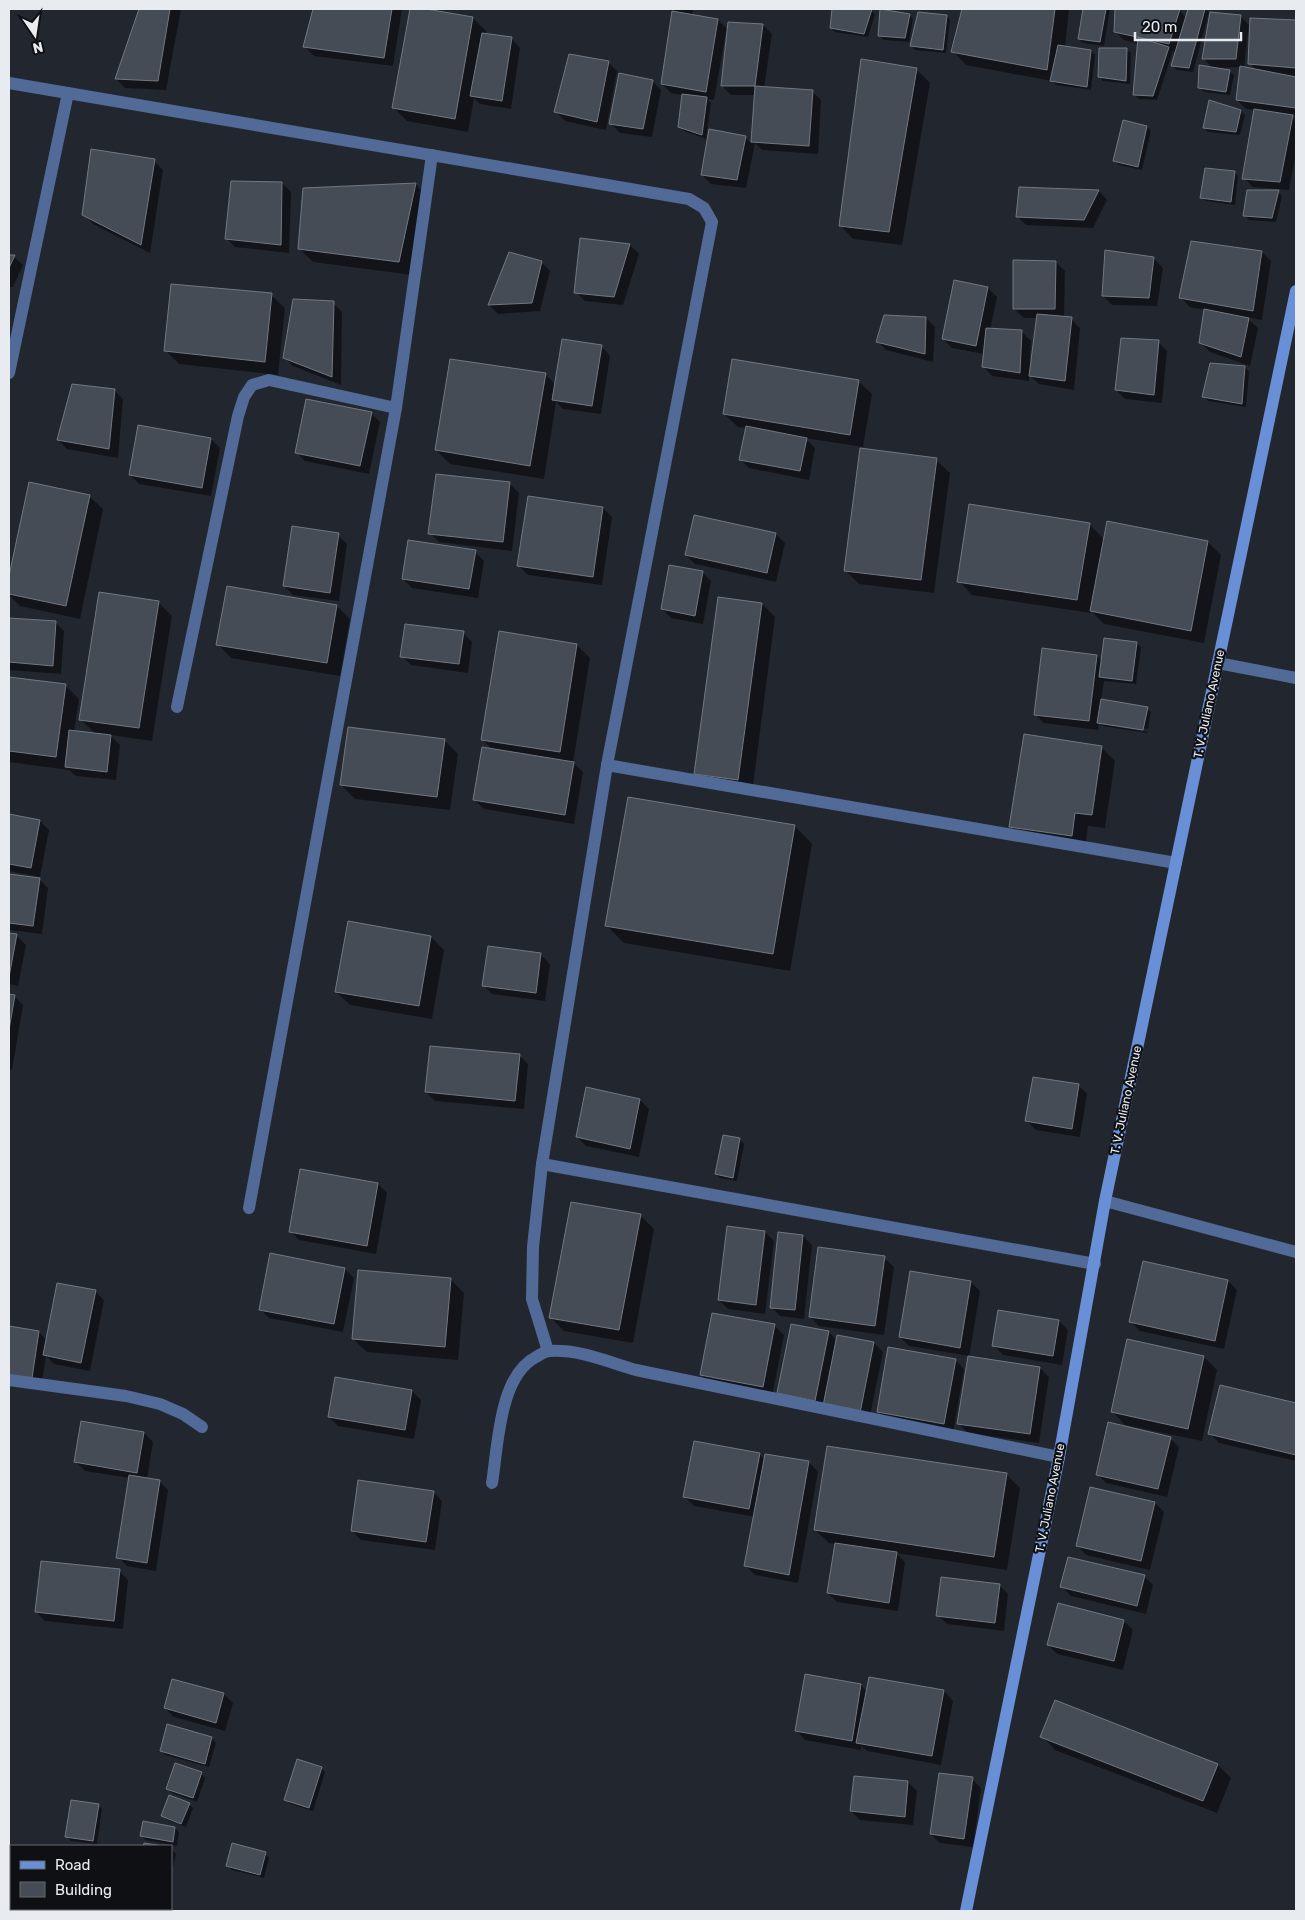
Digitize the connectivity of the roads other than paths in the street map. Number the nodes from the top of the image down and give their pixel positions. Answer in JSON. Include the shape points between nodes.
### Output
{"nodes":[{"id":1,"x":9,"y":84,"type":"edge"},
{"id":2,"x":68,"y":94,"type":"junction"},
{"id":3,"x":432,"y":155,"type":"junction"},
{"id":4,"x":1296,"y":291,"type":"edge"},
{"id":5,"x":9,"y":373,"type":"edge"},
{"id":6,"x":396,"y":408,"type":"junction"},
{"id":7,"x":1218,"y":663,"type":"junction"},
{"id":8,"x":1296,"y":678,"type":"edge"},
{"id":9,"x":177,"y":707,"type":"dead end"},
{"id":10,"x":607,"y":765,"type":"junction"},
{"id":11,"x":1176,"y":863,"type":"junction"},
{"id":12,"x":542,"y":1164,"type":"junction"},
{"id":13,"x":1105,"y":1201,"type":"junction"},
{"id":14,"x":248,"y":1208,"type":"dead end"},
{"id":15,"x":1296,"y":1252,"type":"edge"},
{"id":16,"x":1095,"y":1264,"type":"junction"},
{"id":17,"x":548,"y":1351,"type":"junction"},
{"id":18,"x":9,"y":1380,"type":"edge"},
{"id":19,"x":202,"y":1427,"type":"dead end"},
{"id":20,"x":1059,"y":1457,"type":"junction"},
{"id":21,"x":492,"y":1483,"type":"dead end"},
{"id":22,"x":966,"y":1911,"type":"edge"}],
"edges":[{"from":1,"to":2,"type":"street"},
{"from":2,"to":3,"type":"street"},
{"from":2,"to":5,"type":"street"},
{"from":3,"to":6,"type":"street"},
{"from":3,"to":10,"type":"street","via":[[689,199],[704,208],[712,222]]},
{"from":4,"to":7,"type":"main road","name":"T. V. Juliano Avenue"},
{"from":6,"to":9,"type":"street","via":[[269,380],[252,385],[244,396],[238,416]]},
{"from":6,"to":14,"type":"street"},
{"from":7,"to":8,"type":"street"},
{"from":7,"to":11,"type":"main road","name":"T. V. Juliano Avenue"},
{"from":10,"to":11,"type":"street"},
{"from":10,"to":12,"type":"street"},
{"from":11,"to":13,"type":"main road","name":"T. V. Juliano Avenue"},
{"from":12,"to":16,"type":"street"},
{"from":12,"to":17,"type":"street","via":[[533,1247],[532,1299]]},
{"from":13,"to":15,"type":"street"},
{"from":13,"to":16,"type":"main road","name":"T. V. Juliano Avenue"},
{"from":16,"to":20,"type":"main road","name":"T. V. Juliano Avenue"},
{"from":17,"to":20,"type":"street","via":[[580,1353],[636,1370]]},
{"from":17,"to":21,"type":"street","via":[[529,1361],[514,1377],[504,1406]]},
{"from":18,"to":19,"type":"street","via":[[126,1396],[160,1404]]},
{"from":20,"to":22,"type":"main road","name":"T. V. Juliano Avenue"}]}
